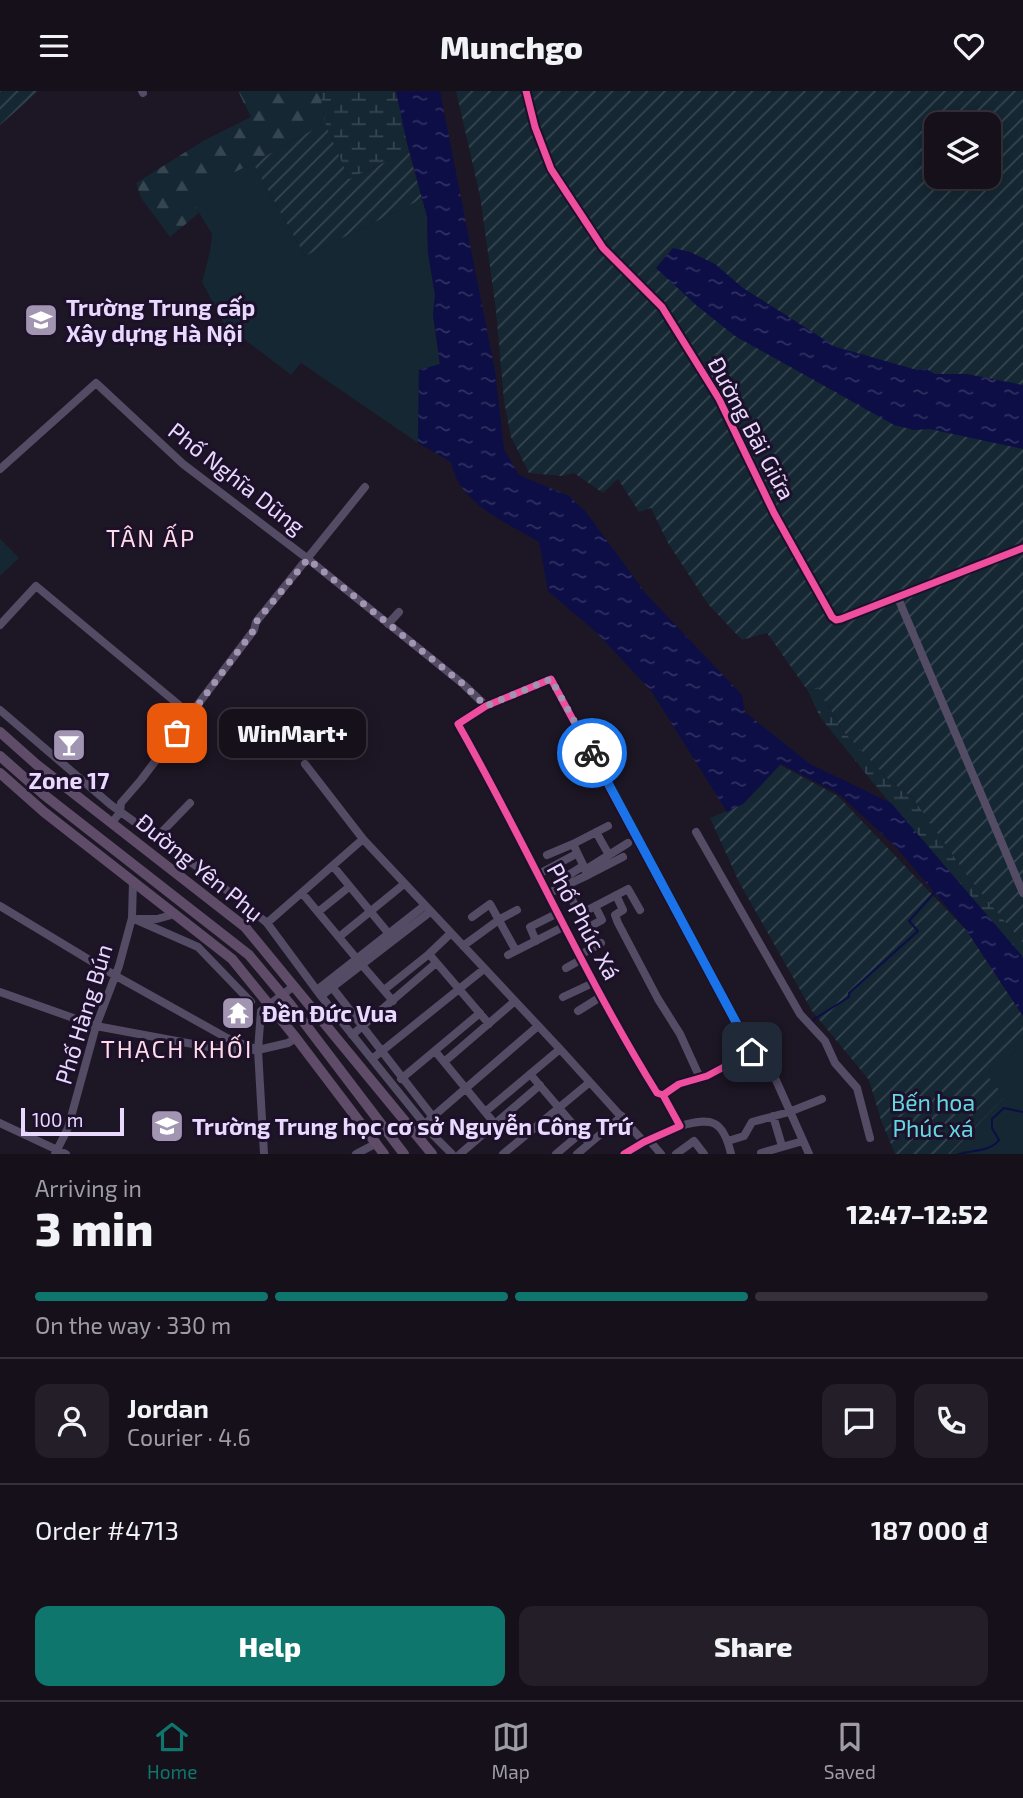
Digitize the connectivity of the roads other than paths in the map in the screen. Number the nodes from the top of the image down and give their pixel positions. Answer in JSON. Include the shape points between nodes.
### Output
{"nodes":[{"id":1,"x":526,"y":91,"type":"edge"},
{"id":2,"x":0,"y":470,"type":"edge"},
{"id":3,"x":365,"y":487,"type":"dead end"},
{"id":4,"x":1023,"y":548,"type":"edge"},
{"id":5,"x":308,"y":559,"type":"junction"},
{"id":6,"x":898,"y":598,"type":"junction"},
{"id":7,"x":399,"y":612,"type":"dead end"},
{"id":8,"x":388,"y":624,"type":"junction"},
{"id":9,"x":0,"y":625,"type":"edge"},
{"id":10,"x":486,"y":706,"type":"junction"},
{"id":11,"x":0,"y":710,"type":"edge"},
{"id":12,"x":191,"y":715,"type":"junction"},
{"id":13,"x":0,"y":732,"type":"edge"},
{"id":14,"x":0,"y":755,"type":"edge"},
{"id":15,"x":305,"y":764,"type":"dead end"},
{"id":16,"x":0,"y":773,"type":"edge"},
{"id":17,"x":190,"y":803,"type":"dead end"},
{"id":18,"x":111,"y":805,"type":"junction"},
{"id":19,"x":120,"y":807,"type":"junction"},
{"id":20,"x":108,"y":819,"type":"junction"},
{"id":21,"x":608,"y":826,"type":"dead end"},
{"id":22,"x":596,"y":832,"type":"junction"},
{"id":23,"x":696,"y":832,"type":"dead end"},
{"id":24,"x":156,"y":838,"type":"junction"},
{"id":25,"x":363,"y":839,"type":"junction"},
{"id":26,"x":573,"y":843,"type":"junction"},
{"id":27,"x":628,"y":843,"type":"dead end"},
{"id":28,"x":576,"y":854,"type":"junction"},
{"id":29,"x":547,"y":855,"type":"dead end"},
{"id":30,"x":609,"y":855,"type":"junction"},
{"id":31,"x":623,"y":857,"type":"dead end"},
{"id":32,"x":333,"y":866,"type":"junction"},
{"id":33,"x":585,"y":870,"type":"junction"},
{"id":34,"x":537,"y":875,"type":"junction"},
{"id":35,"x":133,"y":881,"type":"junction"},
{"id":36,"x":562,"y":883,"type":"junction"},
{"id":37,"x":404,"y":884,"type":"junction"},
{"id":38,"x":349,"y":887,"type":"junction"},
{"id":39,"x":302,"y":893,"type":"junction"},
{"id":40,"x":1023,"y":893,"type":"edge"},
{"id":41,"x":547,"y":894,"type":"junction"},
{"id":42,"x":616,"y":895,"type":"junction"},
{"id":43,"x":0,"y":906,"type":"edge"},
{"id":44,"x":595,"y":907,"type":"junction"},
{"id":45,"x":427,"y":909,"type":"junction"},
{"id":46,"x":517,"y":910,"type":"dead end"},
{"id":47,"x":640,"y":910,"type":"dead end"},
{"id":48,"x":370,"y":911,"type":"junction"},
{"id":49,"x":318,"y":912,"type":"junction"},
{"id":50,"x":558,"y":913,"type":"junction"},
{"id":51,"x":175,"y":914,"type":"junction"},
{"id":52,"x":580,"y":914,"type":"junction"},
{"id":53,"x":472,"y":917,"type":"dead end"},
{"id":54,"x":132,"y":918,"type":"junction"},
{"id":55,"x":500,"y":919,"type":"junction"},
{"id":56,"x":267,"y":923,"type":"junction"},
{"id":57,"x":565,"y":926,"type":"junction"},
{"id":58,"x":587,"y":928,"type":"junction"},
{"id":59,"x":450,"y":933,"type":"junction"},
{"id":60,"x":390,"y":934,"type":"junction"},
{"id":61,"x":339,"y":937,"type":"junction"},
{"id":62,"x":536,"y":941,"type":"junction"},
{"id":63,"x":463,"y":946,"type":"junction"},
{"id":64,"x":429,"y":954,"type":"junction"},
{"id":65,"x":581,"y":957,"type":"junction"},
{"id":66,"x":360,"y":962,"type":"junction"},
{"id":67,"x":436,"y":963,"type":"junction"},
{"id":68,"x":566,"y":968,"type":"dead end"},
{"id":69,"x":484,"y":969,"type":"junction"},
{"id":70,"x":116,"y":976,"type":"junction"},
{"id":71,"x":595,"y":982,"type":"junction"},
{"id":72,"x":330,"y":985,"type":"junction"},
{"id":73,"x":294,"y":986,"type":"junction"},
{"id":74,"x":384,"y":990,"type":"junction"},
{"id":75,"x":458,"y":990,"type":"junction"},
{"id":76,"x":0,"y":992,"type":"edge"},
{"id":77,"x":319,"y":993,"type":"junction"},
{"id":78,"x":283,"y":994,"type":"junction"},
{"id":79,"x":602,"y":996,"type":"junction"},
{"id":80,"x":563,"y":997,"type":"dead end"},
{"id":81,"x":393,"y":1001,"type":"junction"},
{"id":82,"x":515,"y":1001,"type":"junction"},
{"id":83,"x":251,"y":1002,"type":"dead end"},
{"id":84,"x":270,"y":1004,"type":"junction"},
{"id":85,"x":578,"y":1011,"type":"dead end"},
{"id":86,"x":480,"y":1013,"type":"junction"},
{"id":87,"x":489,"y":1024,"type":"junction"},
{"id":88,"x":96,"y":1026,"type":"junction"},
{"id":89,"x":538,"y":1026,"type":"junction"},
{"id":90,"x":363,"y":1027,"type":"junction"},
{"id":91,"x":352,"y":1035,"type":"junction"},
{"id":92,"x":227,"y":1038,"type":"junction"},
{"id":93,"x":296,"y":1038,"type":"junction"},
{"id":94,"x":560,"y":1049,"type":"junction"},
{"id":95,"x":762,"y":1049,"type":"dead end"},
{"id":96,"x":225,"y":1050,"type":"junction"},
{"id":97,"x":258,"y":1050,"type":"junction"},
{"id":98,"x":382,"y":1051,"type":"junction"},
{"id":99,"x":435,"y":1051,"type":"junction"},
{"id":100,"x":372,"y":1059,"type":"junction"},
{"id":101,"x":444,"y":1062,"type":"junction"},
{"id":102,"x":530,"y":1074,"type":"junction"},
{"id":103,"x":403,"y":1077,"type":"junction"},
{"id":104,"x":700,"y":1078,"type":"junction"},
{"id":105,"x":590,"y":1082,"type":"junction"},
{"id":106,"x":393,"y":1085,"type":"junction"},
{"id":107,"x":540,"y":1085,"type":"junction"},
{"id":108,"x":466,"y":1089,"type":"junction"},
{"id":109,"x":663,"y":1095,"type":"junction"},
{"id":110,"x":822,"y":1099,"type":"dead end"},
{"id":111,"x":559,"y":1108,"type":"junction"},
{"id":112,"x":485,"y":1112,"type":"junction"},
{"id":113,"x":789,"y":1112,"type":"junction"},
{"id":114,"x":622,"y":1116,"type":"junction"},
{"id":115,"x":774,"y":1116,"type":"junction"},
{"id":116,"x":433,"y":1117,"type":"junction"},
{"id":117,"x":0,"y":1123,"type":"edge"},
{"id":118,"x":424,"y":1124,"type":"junction"},
{"id":119,"x":495,"y":1124,"type":"junction"},
{"id":120,"x":680,"y":1126,"type":"junction"},
{"id":121,"x":581,"y":1133,"type":"junction"},
{"id":122,"x":870,"y":1138,"type":"dead end"},
{"id":123,"x":646,"y":1141,"type":"junction"},
{"id":124,"x":728,"y":1141,"type":"junction"},
{"id":125,"x":803,"y":1141,"type":"junction"},
{"id":126,"x":377,"y":1143,"type":"junction"},
{"id":127,"x":589,"y":1143,"type":"junction"},
{"id":128,"x":782,"y":1146,"type":"junction"},
{"id":129,"x":59,"y":1153,"type":"edge"},
{"id":130,"x":761,"y":1153,"type":"edge"},
{"id":131,"x":264,"y":1154,"type":"edge"},
{"id":132,"x":356,"y":1154,"type":"edge"},
{"id":133,"x":384,"y":1154,"type":"edge"},
{"id":134,"x":404,"y":1154,"type":"edge"},
{"id":135,"x":432,"y":1154,"type":"edge"},
{"id":136,"x":452,"y":1154,"type":"edge"},
{"id":137,"x":460,"y":1154,"type":"edge"},
{"id":138,"x":503,"y":1154,"type":"edge"},
{"id":139,"x":556,"y":1154,"type":"edge"},
{"id":140,"x":577,"y":1154,"type":"edge"},
{"id":141,"x":624,"y":1154,"type":"edge"},
{"id":142,"x":661,"y":1154,"type":"edge"},
{"id":143,"x":676,"y":1154,"type":"edge"},
{"id":144,"x":704,"y":1154,"type":"edge"},
{"id":145,"x":731,"y":1154,"type":"edge"},
{"id":146,"x":809,"y":1154,"type":"edge"}],
"edges":[{"from":1,"to":6,"type":"street","name":"Đường Bãi Giữa","via":[[551,169],[598,241],[662,307],[698,363],[832,617],[841,619]]},
{"from":2,"to":5,"type":"street","name":"Phố Nghĩa Dũng","via":[[96,383],[183,464]]},
{"from":3,"to":5,"type":"street"},
{"from":4,"to":6,"type":"street","name":"Đường Bãi Giữa"},
{"from":5,"to":8,"type":"street","name":"Phố Nghĩa Dũng"},
{"from":5,"to":12,"type":"street","via":[[256,622]]},
{"from":6,"to":40,"type":"street"},
{"from":7,"to":8,"type":"street"},
{"from":8,"to":10,"type":"street","name":"Phố Nghĩa Dũng"},
{"from":9,"to":12,"type":"street","via":[[36,586]]},
{"from":10,"to":34,"type":"street","name":"Phố Phúc Xá","via":[[458,724]]},
{"from":10,"to":104,"type":"street","via":[[551,679],[752,1052]]},
{"from":11,"to":18,"type":"street"},
{"from":12,"to":19,"type":"street"},
{"from":13,"to":20,"type":"main road","name":"Đường Yên Phụ"},
{"from":14,"to":78,"type":"main road","name":"Đường Yên Phụ","via":[[43,794],[234,941]]},
{"from":15,"to":25,"type":"street"},
{"from":16,"to":35,"type":"main road"},
{"from":17,"to":24,"type":"street"},
{"from":18,"to":19,"type":"street"},
{"from":18,"to":20,"type":"street"},
{"from":19,"to":20,"type":"street"},
{"from":19,"to":24,"type":"street"},
{"from":20,"to":73,"type":"main road","name":"Đường Yên Phụ","via":[[244,927]]},
{"from":21,"to":22,"type":"street"},
{"from":22,"to":26,"type":"street"},
{"from":22,"to":30,"type":"street"},
{"from":23,"to":122,"type":"street","via":[[800,1014],[857,1087]]},
{"from":24,"to":56,"type":"street"},
{"from":25,"to":32,"type":"street"},
{"from":25,"to":37,"type":"street"},
{"from":26,"to":28,"type":"street"},
{"from":26,"to":29,"type":"street"},
{"from":27,"to":30,"type":"street"},
{"from":28,"to":33,"type":"street"},
{"from":28,"to":34,"type":"street"},
{"from":30,"to":33,"type":"street"},
{"from":31,"to":33,"type":"street"},
{"from":32,"to":38,"type":"street"},
{"from":32,"to":39,"type":"street"},
{"from":33,"to":36,"type":"street"},
{"from":34,"to":41,"type":"street","name":"Phố Phúc Xá"},
{"from":35,"to":51,"type":"main road"},
{"from":35,"to":54,"type":"street","name":"Phố Hàng Bún"},
{"from":36,"to":41,"type":"street"},
{"from":36,"to":52,"type":"street"},
{"from":37,"to":45,"type":"street"},
{"from":37,"to":48,"type":"street"},
{"from":38,"to":48,"type":"street"},
{"from":38,"to":49,"type":"street"},
{"from":39,"to":49,"type":"street"},
{"from":39,"to":56,"type":"street"},
{"from":41,"to":50,"type":"street","name":"Phố Phúc Xá"},
{"from":42,"to":44,"type":"street"},
{"from":42,"to":47,"type":"street","via":[[628,889]]},
{"from":42,"to":104,"type":"street","via":[[623,910],[615,915],[618,923]]},
{"from":43,"to":70,"type":"street"},
{"from":44,"to":52,"type":"street"},
{"from":44,"to":58,"type":"street","via":[[602,920]]},
{"from":45,"to":59,"type":"street"},
{"from":45,"to":60,"type":"street"},
{"from":45,"to":66,"type":"street"},
{"from":46,"to":55,"type":"street"},
{"from":48,"to":60,"type":"street"},
{"from":48,"to":61,"type":"street"},
{"from":49,"to":61,"type":"street"},
{"from":50,"to":57,"type":"street","name":"Phố Phúc Xá"},
{"from":50,"to":62,"type":"street","via":[[530,927]]},
{"from":51,"to":54,"type":"street"},
{"from":51,"to":84,"type":"main road","via":[[232,959]]},
{"from":52,"to":58,"type":"street"},
{"from":53,"to":55,"type":"street","via":[[490,904]]},
{"from":54,"to":70,"type":"street","name":"Phố Hàng Bún"},
{"from":54,"to":83,"type":"street","via":[[198,947]]},
{"from":55,"to":62,"type":"street","via":[[512,953]]},
{"from":55,"to":63,"type":"street"},
{"from":56,"to":77,"type":"street"},
{"from":57,"to":62,"type":"street"},
{"from":57,"to":65,"type":"street","name":"Phố Phúc Xá"},
{"from":58,"to":65,"type":"street","via":[[598,945]]},
{"from":59,"to":63,"type":"street"},
{"from":59,"to":64,"type":"street"},
{"from":60,"to":66,"type":"street"},
{"from":61,"to":66,"type":"street"},
{"from":63,"to":69,"type":"street"},
{"from":64,"to":67,"type":"street"},
{"from":64,"to":74,"type":"street"},
{"from":65,"to":68,"type":"street"},
{"from":65,"to":71,"type":"street","name":"Phố Phúc Xá"},
{"from":66,"to":72,"type":"street"},
{"from":66,"to":74,"type":"street"},
{"from":67,"to":75,"type":"street"},
{"from":67,"to":81,"type":"street"},
{"from":69,"to":75,"type":"street"},
{"from":69,"to":82,"type":"street"},
{"from":70,"to":88,"type":"street","name":"Phố Hàng Bún"},
{"from":70,"to":92,"type":"street"},
{"from":71,"to":79,"type":"street","name":"Phố Phúc Xá"},
{"from":71,"to":80,"type":"street"},
{"from":72,"to":77,"type":"street"},
{"from":72,"to":90,"type":"street"},
{"from":73,"to":78,"type":"street"},
{"from":73,"to":135,"type":"main road","name":"Đường Yên Phụ"},
{"from":74,"to":81,"type":"street"},
{"from":75,"to":86,"type":"street"},
{"from":75,"to":98,"type":"street"},
{"from":76,"to":88,"type":"street"},
{"from":77,"to":91,"type":"street"},
{"from":78,"to":84,"type":"street"},
{"from":78,"to":134,"type":"main road","name":"Đường Yên Phụ"},
{"from":79,"to":85,"type":"street"},
{"from":79,"to":109,"type":"street","name":"Phố Phúc Xá","via":[[657,1093]]},
{"from":81,"to":90,"type":"street"},
{"from":82,"to":87,"type":"street"},
{"from":82,"to":89,"type":"street"},
{"from":84,"to":93,"type":"main road"},
{"from":84,"to":97,"type":"street","via":[[261,1011]]},
{"from":86,"to":87,"type":"street"},
{"from":86,"to":99,"type":"street"},
{"from":87,"to":101,"type":"street"},
{"from":88,"to":96,"type":"street"},
{"from":88,"to":129,"type":"street","name":"Phố Hàng Bún"},
{"from":89,"to":94,"type":"street"},
{"from":89,"to":108,"type":"street"},
{"from":90,"to":91,"type":"street"},
{"from":90,"to":98,"type":"street"},
{"from":91,"to":100,"type":"street"},
{"from":92,"to":96,"type":"street"},
{"from":92,"to":97,"type":"street"},
{"from":93,"to":97,"type":"street"},
{"from":93,"to":126,"type":"main road"},
{"from":94,"to":102,"type":"street"},
{"from":94,"to":105,"type":"street"},
{"from":95,"to":113,"type":"street"},
{"from":96,"to":97,"type":"street"},
{"from":97,"to":131,"type":"street"},
{"from":98,"to":100,"type":"street"},
{"from":98,"to":103,"type":"street"},
{"from":99,"to":101,"type":"street"},
{"from":99,"to":103,"type":"street"},
{"from":100,"to":106,"type":"street"},
{"from":101,"to":108,"type":"street"},
{"from":102,"to":107,"type":"street"},
{"from":102,"to":112,"type":"street"},
{"from":103,"to":106,"type":"street"},
{"from":103,"to":116,"type":"street"},
{"from":104,"to":109,"type":"street"},
{"from":105,"to":111,"type":"street"},
{"from":105,"to":114,"type":"street"},
{"from":106,"to":118,"type":"street"},
{"from":107,"to":111,"type":"street"},
{"from":107,"to":119,"type":"street"},
{"from":108,"to":112,"type":"street"},
{"from":108,"to":116,"type":"street"},
{"from":109,"to":120,"type":"street","name":"Phố Phúc Xá"},
{"from":110,"to":113,"type":"street"},
{"from":111,"to":121,"type":"street"},
{"from":111,"to":138,"type":"street"},
{"from":112,"to":119,"type":"street"},
{"from":113,"to":115,"type":"street"},
{"from":113,"to":125,"type":"street"},
{"from":114,"to":123,"type":"street"},
{"from":114,"to":127,"type":"street"},
{"from":115,"to":124,"type":"street","via":[[752,1122],[744,1136]]},
{"from":115,"to":128,"type":"street"},
{"from":116,"to":118,"type":"street"},
{"from":117,"to":129,"type":"street"},
{"from":118,"to":136,"type":"street"},
{"from":119,"to":137,"type":"street"},
{"from":120,"to":123,"type":"street"},
{"from":120,"to":124,"type":"street","via":[[710,1121]]},
{"from":121,"to":127,"type":"street"},
{"from":121,"to":139,"type":"street"},
{"from":123,"to":141,"type":"street"},
{"from":123,"to":142,"type":"street"},
{"from":124,"to":145,"type":"street"},
{"from":125,"to":128,"type":"street"},
{"from":125,"to":146,"type":"street"},
{"from":126,"to":132,"type":"street"},
{"from":126,"to":133,"type":"main road"},
{"from":127,"to":140,"type":"street"},
{"from":128,"to":130,"type":"street"},
{"from":143,"to":144,"type":"street","via":[[694,1141]]}]}
